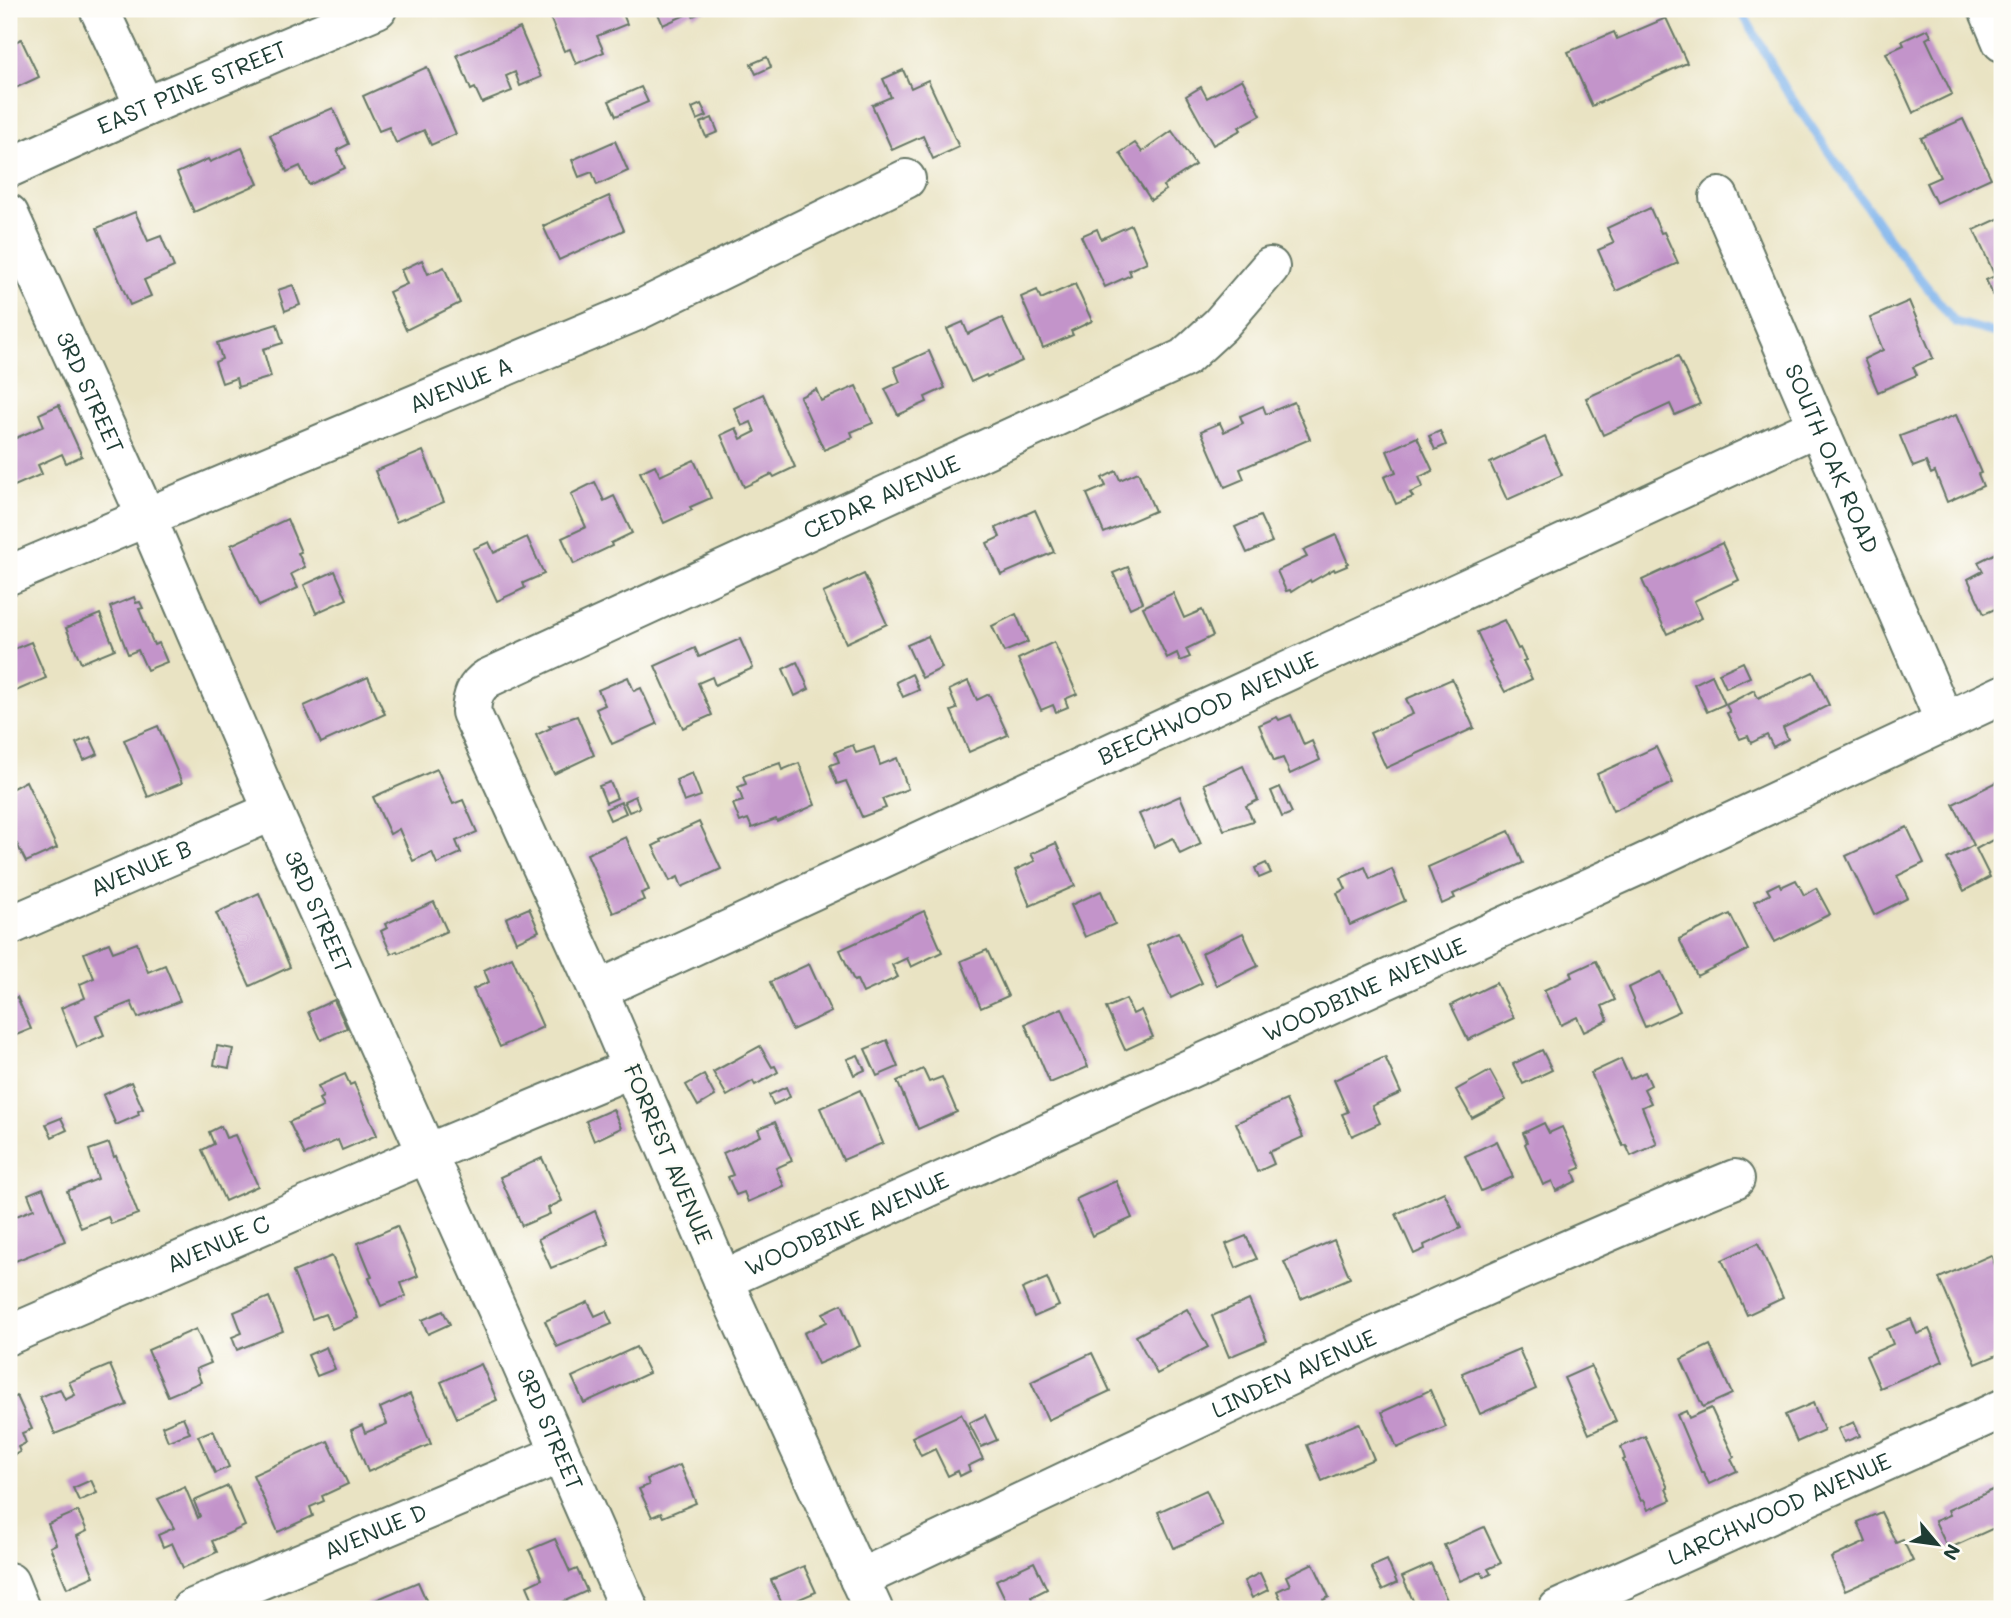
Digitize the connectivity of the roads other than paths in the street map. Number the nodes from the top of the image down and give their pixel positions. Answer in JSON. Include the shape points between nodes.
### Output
{"nodes":[{"id":1,"x":99,"y":9,"type":"edge"},
{"id":2,"x":377,"y":9,"type":"edge"},
{"id":3,"x":1988,"y":9,"type":"edge"},
{"id":4,"x":2002,"y":42,"type":"edge"},
{"id":5,"x":145,"y":107,"type":"junction"},
{"id":6,"x":9,"y":168,"type":"edge"},
{"id":7,"x":906,"y":179,"type":"dead end"},
{"id":8,"x":1719,"y":197,"type":"dead end"},
{"id":9,"x":9,"y":214,"type":"edge"},
{"id":10,"x":1270,"y":267,"type":"dead end"},
{"id":11,"x":1818,"y":426,"type":"junction"},
{"id":12,"x":146,"y":516,"type":"junction"},
{"id":13,"x":9,"y":575,"type":"edge"},
{"id":14,"x":2002,"y":695,"type":"edge"},
{"id":15,"x":472,"y":697,"type":"joint"},
{"id":16,"x":1945,"y":722,"type":"junction"},
{"id":17,"x":273,"y":811,"type":"junction"},
{"id":18,"x":9,"y":926,"type":"edge"},
{"id":19,"x":598,"y":990,"type":"junction"},
{"id":20,"x":632,"y":1068,"type":"junction"},
{"id":21,"x":428,"y":1153,"type":"junction"},
{"id":22,"x":1735,"y":1179,"type":"dead end"},
{"id":23,"x":723,"y":1280,"type":"junction"},
{"id":24,"x":9,"y":1335,"type":"edge"},
{"id":25,"x":2002,"y":1409,"type":"edge"},
{"id":26,"x":560,"y":1454,"type":"junction"},
{"id":27,"x":9,"y":1583,"type":"edge"},
{"id":28,"x":866,"y":1594,"type":"edge"},
{"id":29,"x":20,"y":1609,"type":"edge"},
{"id":30,"x":191,"y":1609,"type":"edge"},
{"id":31,"x":629,"y":1609,"type":"edge"},
{"id":32,"x":1558,"y":1609,"type":"edge"}],
"edges":[{"from":1,"to":5,"type":"street"},
{"from":2,"to":5,"type":"street","name":"EAST PINE STREET"},
{"from":3,"to":4,"type":"street"},
{"from":5,"to":6,"type":"street","name":"EAST PINE STREET"},
{"from":7,"to":12,"type":"street","name":"AVENUE A","via":[[637,311]]},
{"from":8,"to":11,"type":"street","name":"SOUTH OAK ROAD"},
{"from":9,"to":12,"type":"street","name":"3RD STREET"},
{"from":10,"to":15,"type":"street","name":"CEDAR AVENUE","via":[[1184,358],[488,678]]},
{"from":11,"to":16,"type":"street","name":"SOUTH OAK ROAD"},
{"from":11,"to":19,"type":"street","name":"BEECHWOOD AVENUE"},
{"from":12,"to":13,"type":"street","name":"AVENUE A"},
{"from":12,"to":17,"type":"street","name":"3RD STREET"},
{"from":14,"to":16,"type":"street","name":"WOODBINE AVENUE"},
{"from":15,"to":19,"type":"street","name":"FORREST AVENUE","via":[[471,712]]},
{"from":16,"to":23,"type":"street","name":"WOODBINE AVENUE"},
{"from":17,"to":18,"type":"street","name":"AVENUE B"},
{"from":17,"to":21,"type":"street","name":"3RD STREET"},
{"from":19,"to":20,"type":"street","name":"FORREST AVENUE"},
{"from":20,"to":21,"type":"street"},
{"from":20,"to":23,"type":"street","name":"FORREST AVENUE"},
{"from":21,"to":24,"type":"street","name":"AVENUE C"},
{"from":21,"to":26,"type":"street","name":"3RD STREET"},
{"from":22,"to":28,"type":"street","name":"LINDEN AVENUE","via":[[1543,1260]]},
{"from":23,"to":28,"type":"street","name":"FORREST AVENUE"},
{"from":25,"to":32,"type":"street","name":"LARCHWOOD AVENUE"},
{"from":26,"to":30,"type":"street","name":"AVENUE D"},
{"from":26,"to":31,"type":"street","name":"3RD STREET"},
{"from":27,"to":29,"type":"street"}]}
